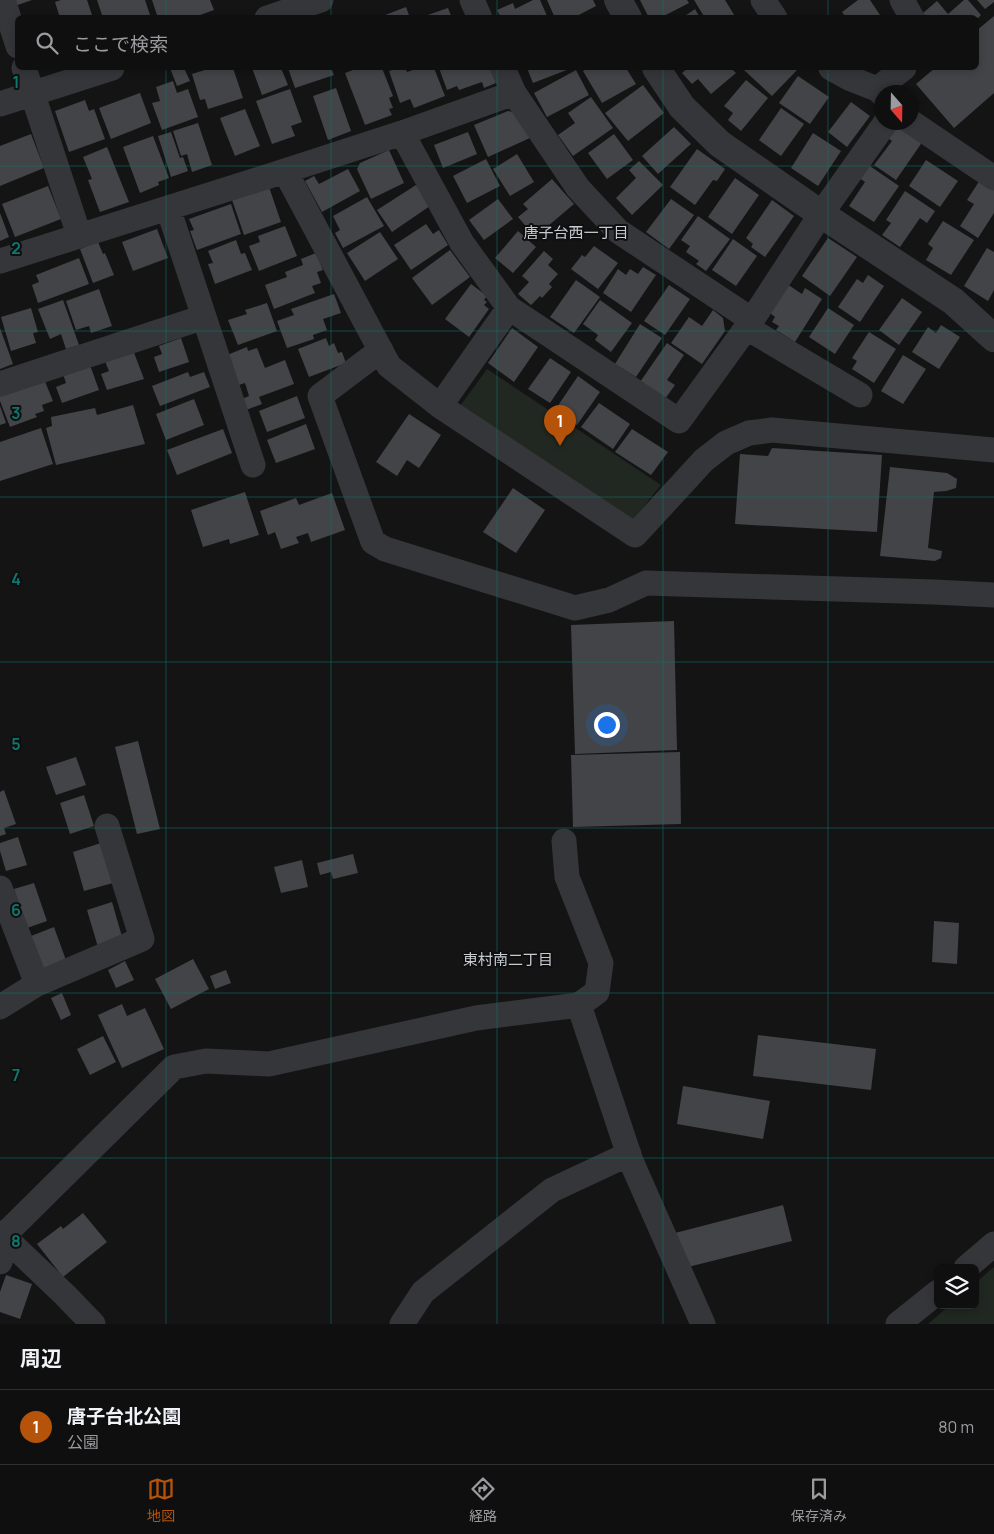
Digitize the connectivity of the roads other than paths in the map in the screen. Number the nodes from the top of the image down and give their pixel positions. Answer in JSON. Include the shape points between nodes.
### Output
{"nodes":[{"id":1,"x":3,"y":0,"type":"edge"},
{"id":2,"x":320,"y":0,"type":"edge"},
{"id":3,"x":472,"y":0,"type":"edge"},
{"id":4,"x":618,"y":0,"type":"edge"},
{"id":5,"x":763,"y":0,"type":"edge"},
{"id":6,"x":276,"y":15,"type":"edge"},
{"id":7,"x":479,"y":15,"type":"edge"},
{"id":8,"x":626,"y":15,"type":"edge"},
{"id":9,"x":773,"y":15,"type":"edge"},
{"id":10,"x":15,"y":37,"type":"edge"},
{"id":11,"x":25,"y":70,"type":"edge"},
{"id":12,"x":106,"y":70,"type":"edge"},
{"id":13,"x":504,"y":70,"type":"edge"},
{"id":14,"x":657,"y":70,"type":"edge"},
{"id":15,"x":834,"y":70,"type":"edge"},
{"id":16,"x":902,"y":70,"type":"edge"},
{"id":17,"x":886,"y":85,"type":"edge"},
{"id":18,"x":874,"y":90,"type":"edge"},
{"id":19,"x":514,"y":93,"type":"junction"},
{"id":20,"x":32,"y":94,"type":"junction"},
{"id":21,"x":0,"y":104,"type":"edge"},
{"id":22,"x":919,"y":127,"type":"edge"},
{"id":23,"x":880,"y":130,"type":"edge"},
{"id":24,"x":402,"y":133,"type":"junction"},
{"id":25,"x":285,"y":171,"type":"junction"},
{"id":26,"x":994,"y":178,"type":"edge"},
{"id":27,"x":168,"y":208,"type":"junction"},
{"id":28,"x":821,"y":214,"type":"junction"},
{"id":29,"x":80,"y":235,"type":"junction"},
{"id":30,"x":0,"y":261,"type":"edge"},
{"id":31,"x":509,"y":308,"type":"junction"},
{"id":32,"x":204,"y":317,"type":"junction"},
{"id":33,"x":750,"y":324,"type":"junction"},
{"id":34,"x":994,"y":338,"type":"edge"},
{"id":35,"x":381,"y":350,"type":"junction"},
{"id":36,"x":0,"y":384,"type":"edge"},
{"id":37,"x":860,"y":395,"type":"dead end"},
{"id":38,"x":440,"y":406,"type":"junction"},
{"id":39,"x":994,"y":450,"type":"edge"},
{"id":40,"x":253,"y":465,"type":"dead end"},
{"id":41,"x":994,"y":595,"type":"edge"},
{"id":42,"x":107,"y":826,"type":"dead end"},
{"id":43,"x":564,"y":842,"type":"dead end"},
{"id":44,"x":0,"y":888,"type":"edge"},
{"id":45,"x":37,"y":984,"type":"junction"},
{"id":46,"x":579,"y":1004,"type":"junction"},
{"id":47,"x":0,"y":1007,"type":"edge"},
{"id":48,"x":629,"y":1154,"type":"junction"},
{"id":49,"x":2,"y":1243,"type":"edge"},
{"id":50,"x":994,"y":1244,"type":"edge"},
{"id":51,"x":971,"y":1264,"type":"edge"},
{"id":52,"x":934,"y":1295,"type":"edge"},
{"id":53,"x":92,"y":1324,"type":"edge"},
{"id":54,"x":402,"y":1324,"type":"edge"},
{"id":55,"x":703,"y":1324,"type":"edge"},
{"id":56,"x":898,"y":1324,"type":"edge"}],
"edges":[{"from":1,"to":10,"type":"street"},
{"from":2,"to":6,"type":"street"},
{"from":3,"to":7,"type":"street"},
{"from":4,"to":8,"type":"street"},
{"from":5,"to":9,"type":"street"},
{"from":11,"to":20,"type":"street"},
{"from":12,"to":20,"type":"street"},
{"from":13,"to":19,"type":"street"},
{"from":14,"to":28,"type":"street","via":[[682,106],[720,144]]},
{"from":15,"to":18,"type":"street"},
{"from":16,"to":17,"type":"street"},
{"from":19,"to":24,"type":"street"},
{"from":19,"to":33,"type":"street","via":[[578,188],[618,231]]},
{"from":20,"to":21,"type":"street"},
{"from":20,"to":29,"type":"street"},
{"from":22,"to":26,"type":"street"},
{"from":23,"to":28,"type":"street"},
{"from":24,"to":25,"type":"street"},
{"from":24,"to":31,"type":"street","via":[[462,243]]},
{"from":25,"to":27,"type":"street"},
{"from":25,"to":35,"type":"street"},
{"from":27,"to":29,"type":"street"},
{"from":27,"to":32,"type":"street"},
{"from":28,"to":33,"type":"street"},
{"from":28,"to":34,"type":"street","via":[[953,301]]},
{"from":29,"to":30,"type":"street"},
{"from":31,"to":33,"type":"street","via":[[679,421]]},
{"from":31,"to":38,"type":"street"},
{"from":32,"to":36,"type":"street"},
{"from":32,"to":40,"type":"street"},
{"from":33,"to":37,"type":"street"},
{"from":35,"to":38,"type":"street","via":[[389,366]]},
{"from":35,"to":41,"type":"street","via":[[320,396],[373,542],[385,549],[575,608],[609,600],[646,583]]},
{"from":38,"to":39,"type":"street","via":[[635,535],[704,460],[726,443],[749,433],[772,430]]},
{"from":42,"to":45,"type":"street","via":[[142,939]]},
{"from":43,"to":46,"type":"street","via":[[567,876],[600,964],[597,992]]},
{"from":44,"to":45,"type":"street"},
{"from":45,"to":47,"type":"street"},
{"from":46,"to":48,"type":"street"},
{"from":46,"to":49,"type":"street","via":[[476,1018],[269,1064],[206,1061],[174,1067]]},
{"from":48,"to":54,"type":"street","via":[[552,1190],[423,1292]]},
{"from":48,"to":55,"type":"street"},
{"from":49,"to":53,"type":"street","via":[[65,1295]]},
{"from":50,"to":51,"type":"street"},
{"from":52,"to":56,"type":"street"}]}
